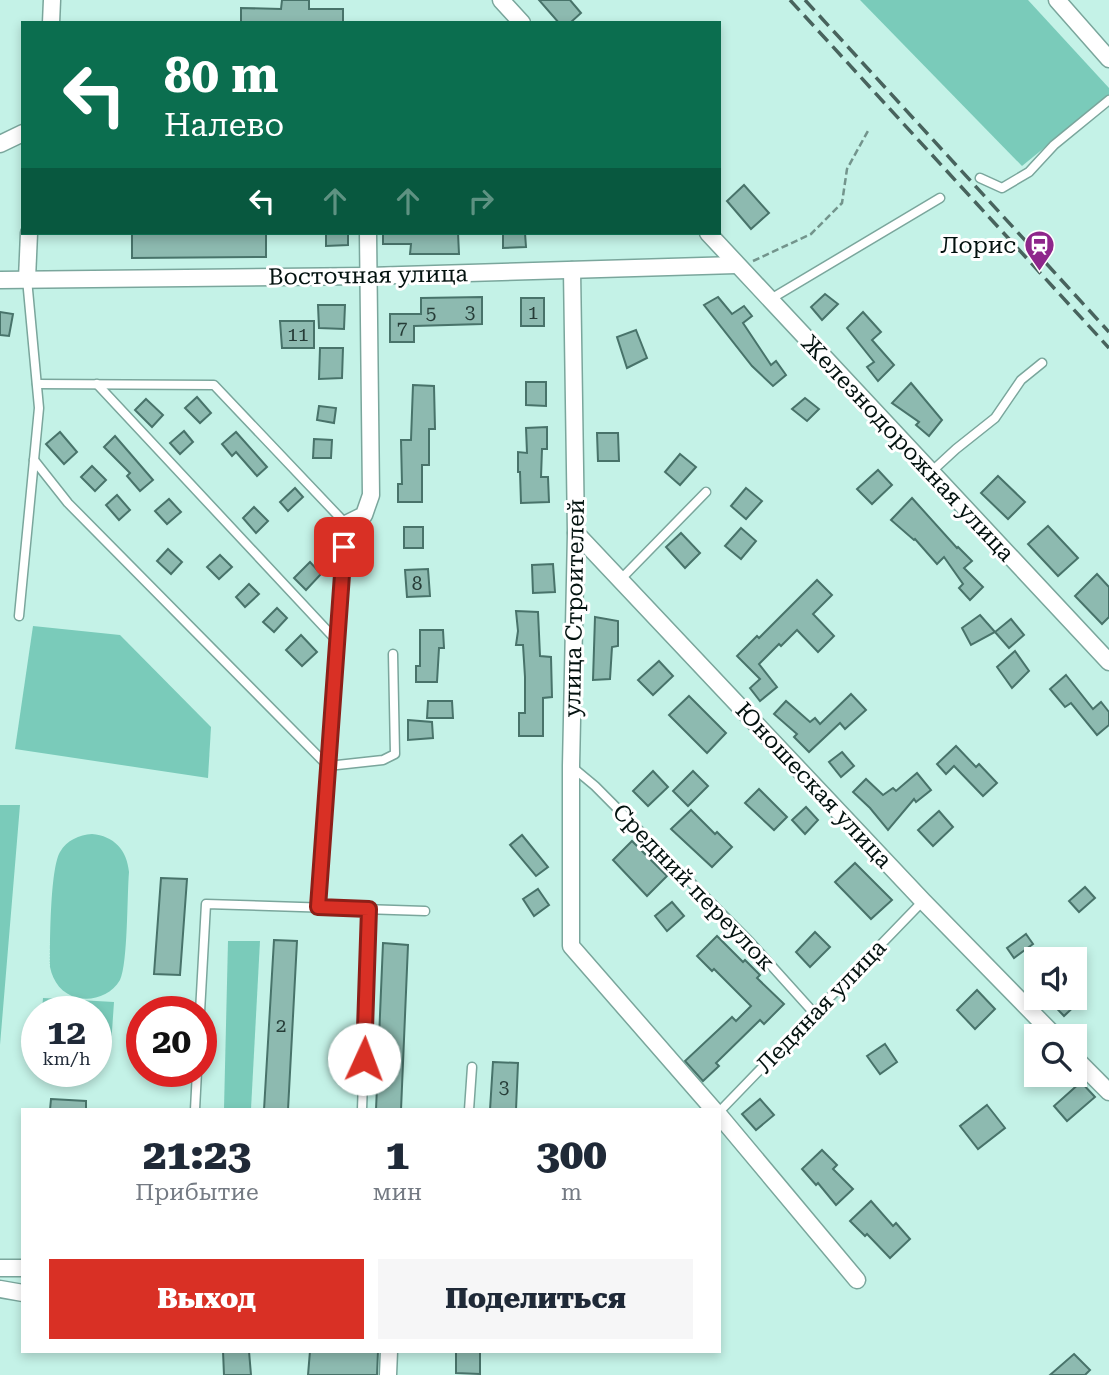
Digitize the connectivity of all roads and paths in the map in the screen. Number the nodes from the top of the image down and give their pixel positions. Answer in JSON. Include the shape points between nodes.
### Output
{"nodes":[{"id":1,"x":52,"y":0,"type":"edge"},
{"id":2,"x":501,"y":0,"type":"edge"},
{"id":3,"x":1057,"y":0,"type":"edge"},
{"id":4,"x":51,"y":21,"type":"edge"},
{"id":5,"x":520,"y":21,"type":"edge"},
{"id":6,"x":1107,"y":53,"type":"edge"},
{"id":7,"x":1109,"y":100,"type":"edge"},
{"id":8,"x":869,"y":129,"type":"dead end"},
{"id":9,"x":21,"y":134,"type":"edge"},
{"id":10,"x":0,"y":144,"type":"edge"},
{"id":11,"x":980,"y":178,"type":"dead end"},
{"id":12,"x":940,"y":198,"type":"dead end"},
{"id":13,"x":29,"y":235,"type":"edge"},
{"id":14,"x":368,"y":235,"type":"edge"},
{"id":15,"x":710,"y":235,"type":"edge"},
{"id":16,"x":736,"y":265,"type":"junction"},
{"id":17,"x":572,"y":270,"type":"junction"},
{"id":18,"x":368,"y":276,"type":"junction"},
{"id":19,"x":27,"y":279,"type":"junction"},
{"id":20,"x":0,"y":280,"type":"edge"},
{"id":21,"x":769,"y":300,"type":"junction"},
{"id":22,"x":1042,"y":363,"type":"dead end"},
{"id":23,"x":37,"y":384,"type":"junction"},
{"id":24,"x":97,"y":384,"type":"junction"},
{"id":25,"x":34,"y":460,"type":"junction"},
{"id":26,"x":930,"y":473,"type":"junction"},
{"id":27,"x":706,"y":492,"type":"dead end"},
{"id":28,"x":346,"y":524,"type":"junction"},
{"id":29,"x":576,"y":533,"type":"junction"},
{"id":30,"x":620,"y":580,"type":"junction"},
{"id":31,"x":19,"y":616,"type":"dead end"},
{"id":32,"x":337,"y":641,"type":"junction"},
{"id":33,"x":393,"y":654,"type":"dead end"},
{"id":34,"x":1109,"y":662,"type":"edge"},
{"id":35,"x":571,"y":765,"type":"junction"},
{"id":36,"x":328,"y":766,"type":"junction"},
{"id":37,"x":923,"y":901,"type":"junction"},
{"id":38,"x":318,"y":907,"type":"junction"},
{"id":39,"x":369,"y":909,"type":"junction"},
{"id":40,"x":425,"y":911,"type":"dead end"},
{"id":41,"x":201,"y":996,"type":"edge"},
{"id":42,"x":814,"y":1013,"type":"junction"},
{"id":43,"x":1043,"y":1024,"type":"edge"},
{"id":44,"x":472,"y":1067,"type":"dead end"},
{"id":45,"x":1087,"y":1069,"type":"edge"},
{"id":46,"x":196,"y":1087,"type":"edge"},
{"id":47,"x":1109,"y":1092,"type":"edge"},
{"id":48,"x":195,"y":1108,"type":"edge"},
{"id":49,"x":362,"y":1108,"type":"edge"},
{"id":50,"x":469,"y":1108,"type":"edge"},
{"id":51,"x":713,"y":1108,"type":"edge"},
{"id":52,"x":721,"y":1112,"type":"edge"},
{"id":53,"x":721,"y":1116,"type":"edge"},
{"id":54,"x":0,"y":1268,"type":"edge"},
{"id":55,"x":21,"y":1268,"type":"edge"},
{"id":56,"x":857,"y":1280,"type":"dead end"},
{"id":57,"x":0,"y":1289,"type":"edge"},
{"id":58,"x":21,"y":1293,"type":"edge"},
{"id":59,"x":389,"y":1353,"type":"edge"},
{"id":60,"x":388,"y":1375,"type":"edge"}],
"edges":[{"from":1,"to":4,"type":"street"},
{"from":2,"to":5,"type":"street"},
{"from":3,"to":6,"type":"street"},
{"from":7,"to":11,"type":"lane","via":[[1029,172],[1002,188]]},
{"from":8,"to":16,"type":"path","via":[[847,169],[842,204],[811,234],[760,260]]},
{"from":9,"to":10,"type":"street"},
{"from":12,"to":21,"type":"lane"},
{"from":13,"to":19,"type":"street"},
{"from":14,"to":18,"type":"street"},
{"from":15,"to":16,"type":"street","name":"Железнодорожная улица"},
{"from":16,"to":17,"type":"street","name":"Восточная улица"},
{"from":16,"to":21,"type":"street","name":"Железнодорожная улица"},
{"from":17,"to":18,"type":"street","name":"Восточная улица"},
{"from":17,"to":29,"type":"street","name":"улица Строителей"},
{"from":18,"to":19,"type":"street","name":"Восточная улица"},
{"from":18,"to":28,"type":"street","via":[[371,495],[364,515]]},
{"from":19,"to":20,"type":"street","name":"Восточная улица"},
{"from":19,"to":23,"type":"lane"},
{"from":21,"to":26,"type":"street","name":"Железнодорожная улица"},
{"from":22,"to":26,"type":"lane","via":[[1021,380],[995,418]]},
{"from":23,"to":24,"type":"lane"},
{"from":23,"to":25,"type":"lane"},
{"from":24,"to":28,"type":"lane","via":[[214,385]]},
{"from":24,"to":32,"type":"lane"},
{"from":25,"to":31,"type":"lane"},
{"from":25,"to":36,"type":"lane","via":[[68,503]]},
{"from":26,"to":34,"type":"street","name":"Железнодорожная улица"},
{"from":27,"to":30,"type":"lane"},
{"from":28,"to":32,"type":"lane"},
{"from":29,"to":30,"type":"street","name":"Юношеская улица"},
{"from":29,"to":35,"type":"street","name":"улица Строителей"},
{"from":30,"to":37,"type":"street","name":"Юношеская улица"},
{"from":32,"to":36,"type":"lane"},
{"from":33,"to":36,"type":"lane","via":[[395,754],[383,760]]},
{"from":35,"to":42,"type":"lane","name":"Средний переулок","via":[[750,942]]},
{"from":35,"to":51,"type":"street","name":"улица Строителей","via":[[571,946]]},
{"from":36,"to":38,"type":"lane"},
{"from":37,"to":42,"type":"lane","name":"Ледяная улица"},
{"from":37,"to":43,"type":"street","name":"Юношеская улица"},
{"from":38,"to":39,"type":"lane"},
{"from":38,"to":41,"type":"lane","via":[[206,904]]},
{"from":39,"to":40,"type":"lane"},
{"from":39,"to":49,"type":"lane"},
{"from":42,"to":52,"type":"lane","name":"Ледяная улица"},
{"from":44,"to":50,"type":"lane"},
{"from":45,"to":47,"type":"street"},
{"from":46,"to":48,"type":"lane"},
{"from":53,"to":56,"type":"street"},
{"from":54,"to":55,"type":"street"},
{"from":57,"to":58,"type":"street"},
{"from":59,"to":60,"type":"street"}]}
